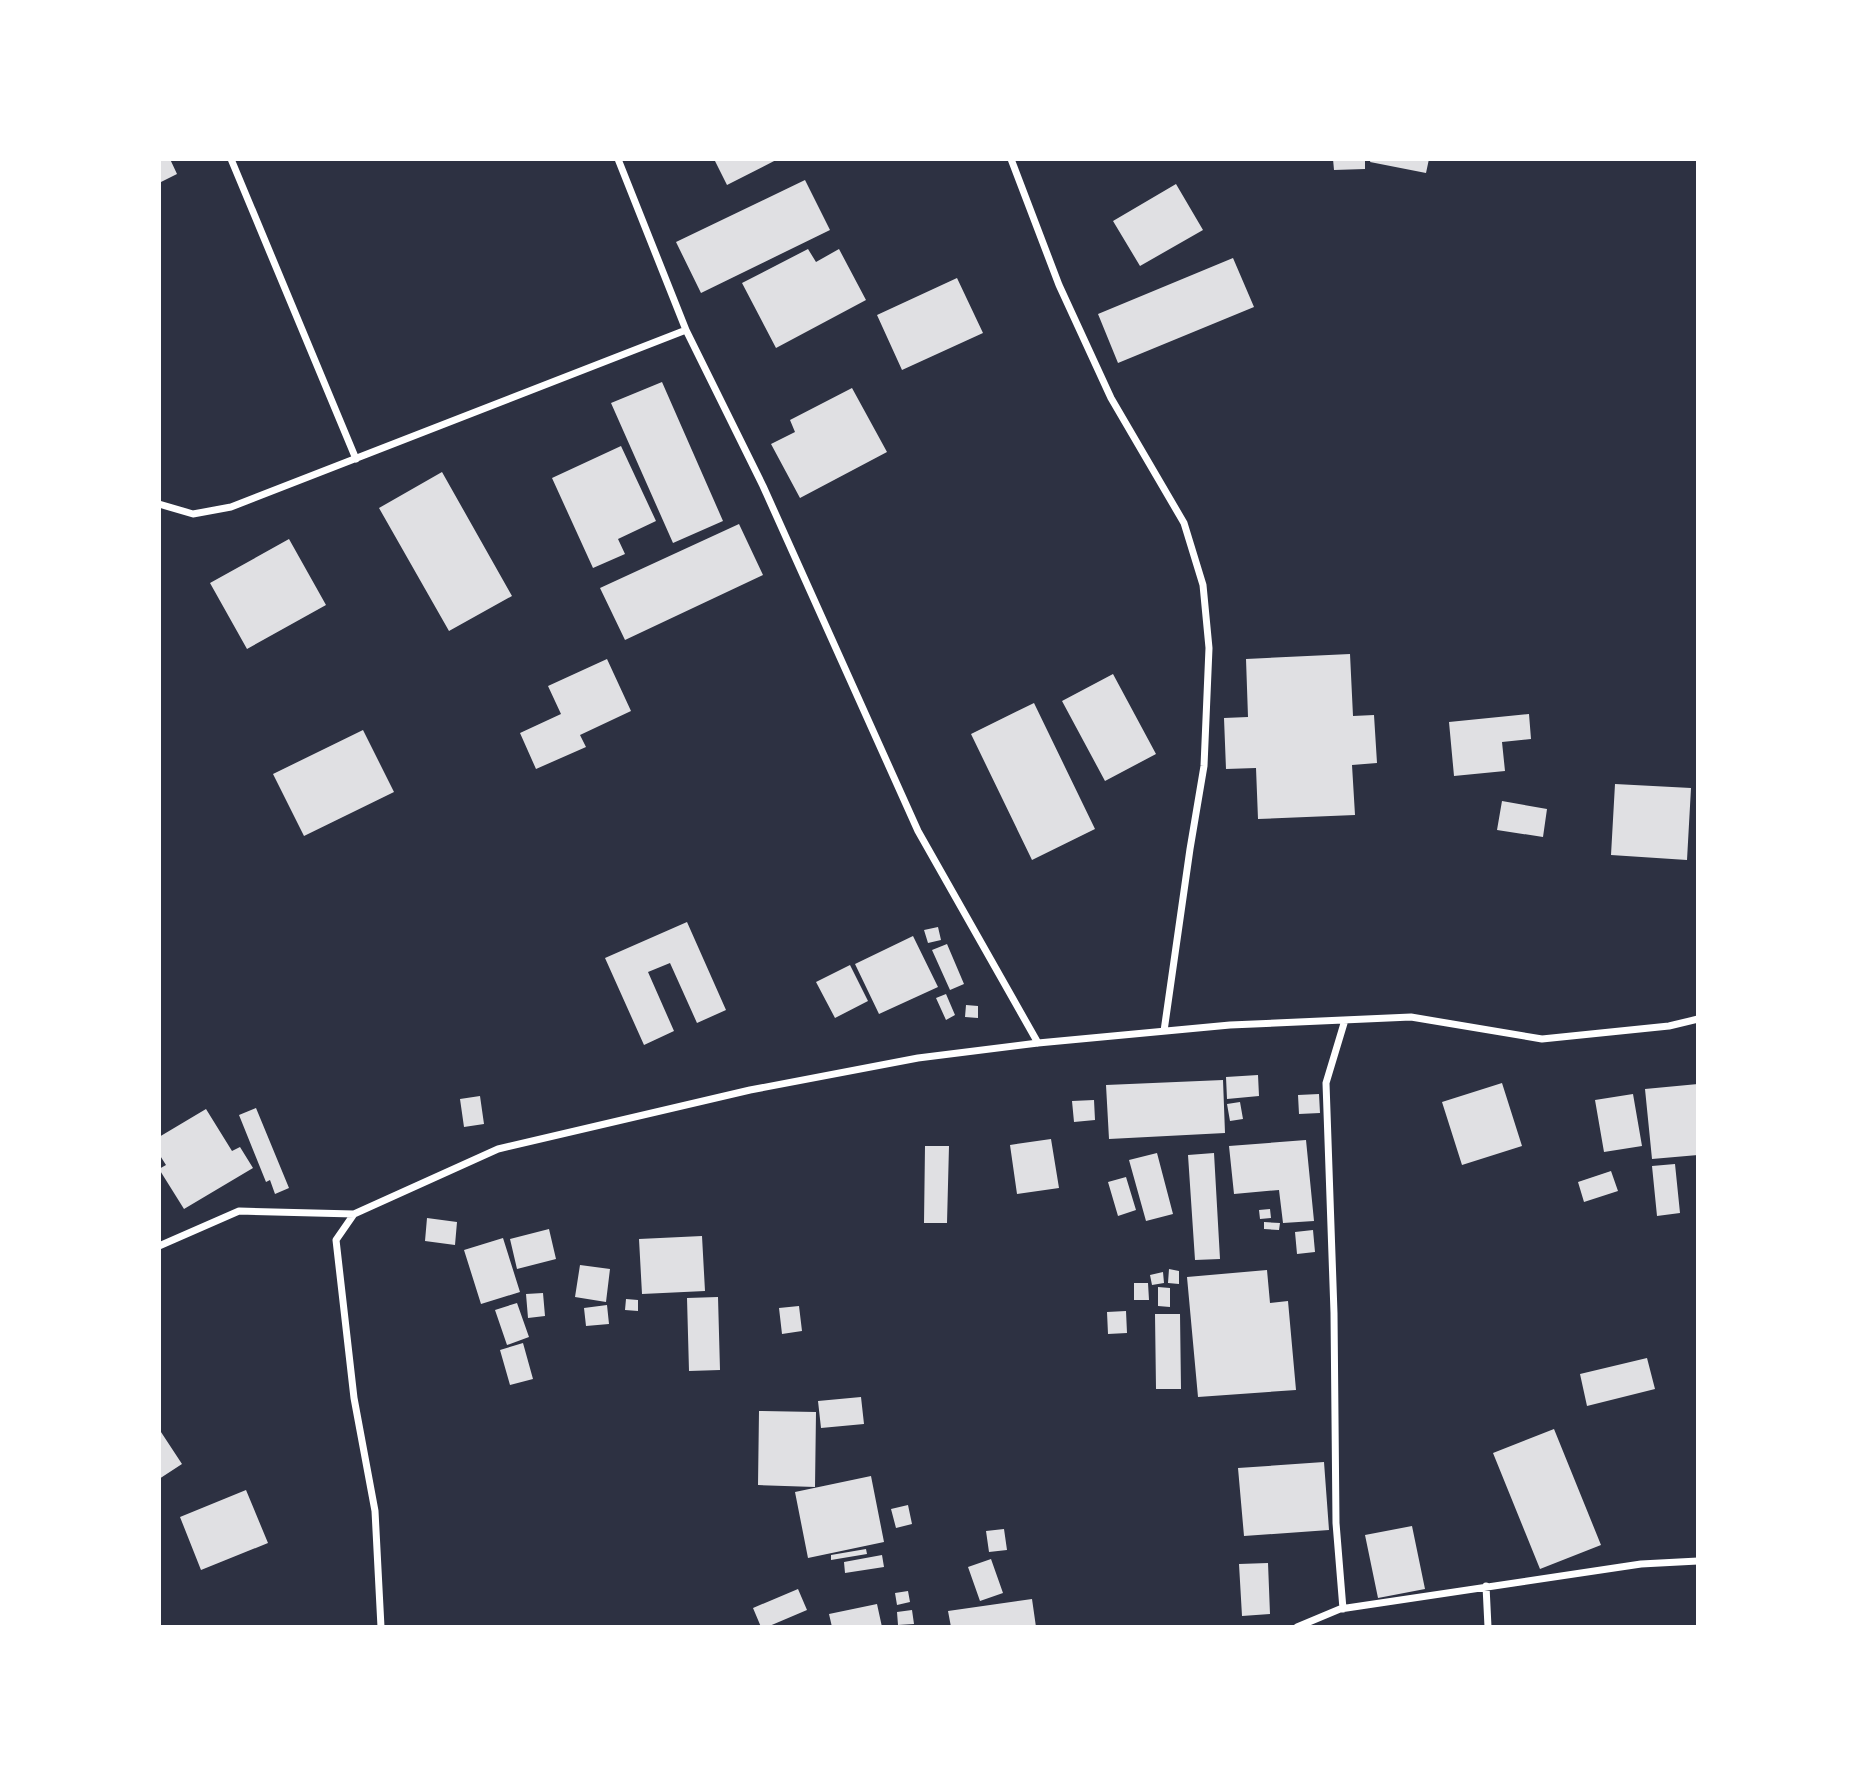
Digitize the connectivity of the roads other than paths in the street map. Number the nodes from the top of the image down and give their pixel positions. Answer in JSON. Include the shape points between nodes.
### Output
{"nodes":[{"id":1,"x":231,"y":159,"type":"edge"},
{"id":2,"x":618,"y":159,"type":"edge"},
{"id":3,"x":1011,"y":159,"type":"edge"},
{"id":4,"x":686,"y":330,"type":"junction"},
{"id":5,"x":356,"y":459,"type":"junction"},
{"id":6,"x":159,"y":504,"type":"edge"},
{"id":7,"x":1698,"y":1019,"type":"edge"},
{"id":8,"x":1345,"y":1020,"type":"junction"},
{"id":9,"x":1164,"y":1031,"type":"junction"},
{"id":10,"x":1038,"y":1042,"type":"junction"},
{"id":11,"x":354,"y":1214,"type":"junction"},
{"id":12,"x":159,"y":1246,"type":"edge"},
{"id":13,"x":1698,"y":1561,"type":"edge"},
{"id":14,"x":1486,"y":1586,"type":"junction"},
{"id":15,"x":1343,"y":1609,"type":"junction"},
{"id":16,"x":382,"y":1627,"type":"edge"},
{"id":17,"x":1297,"y":1627,"type":"edge"},
{"id":18,"x":1489,"y":1627,"type":"edge"}],
"edges":[{"from":1,"to":5,"type":"street"},
{"from":2,"to":4,"type":"street"},
{"from":3,"to":9,"type":"street","via":[[1059,285],[1111,398],[1184,523],[1203,585],[1209,648],[1204,765]]},
{"from":4,"to":5,"type":"street"},
{"from":4,"to":10,"type":"street","via":[[763,486],[918,831]]},
{"from":5,"to":6,"type":"street","via":[[231,507],[192,514]]},
{"from":7,"to":8,"type":"street","via":[[1542,1039],[1410,1017]]},
{"from":8,"to":9,"type":"street"},
{"from":8,"to":15,"type":"street","via":[[1326,1083],[1336,1522]]},
{"from":9,"to":10,"type":"street"},
{"from":10,"to":11,"type":"street","via":[[918,1058],[750,1090],[498,1149]]},
{"from":11,"to":12,"type":"street","via":[[239,1211]]},
{"from":11,"to":16,"type":"street","via":[[336,1240],[354,1398],[375,1511]]},
{"from":13,"to":14,"type":"street","via":[[1641,1564]]},
{"from":14,"to":15,"type":"street"},
{"from":14,"to":18,"type":"street"},
{"from":15,"to":17,"type":"street"}]}
